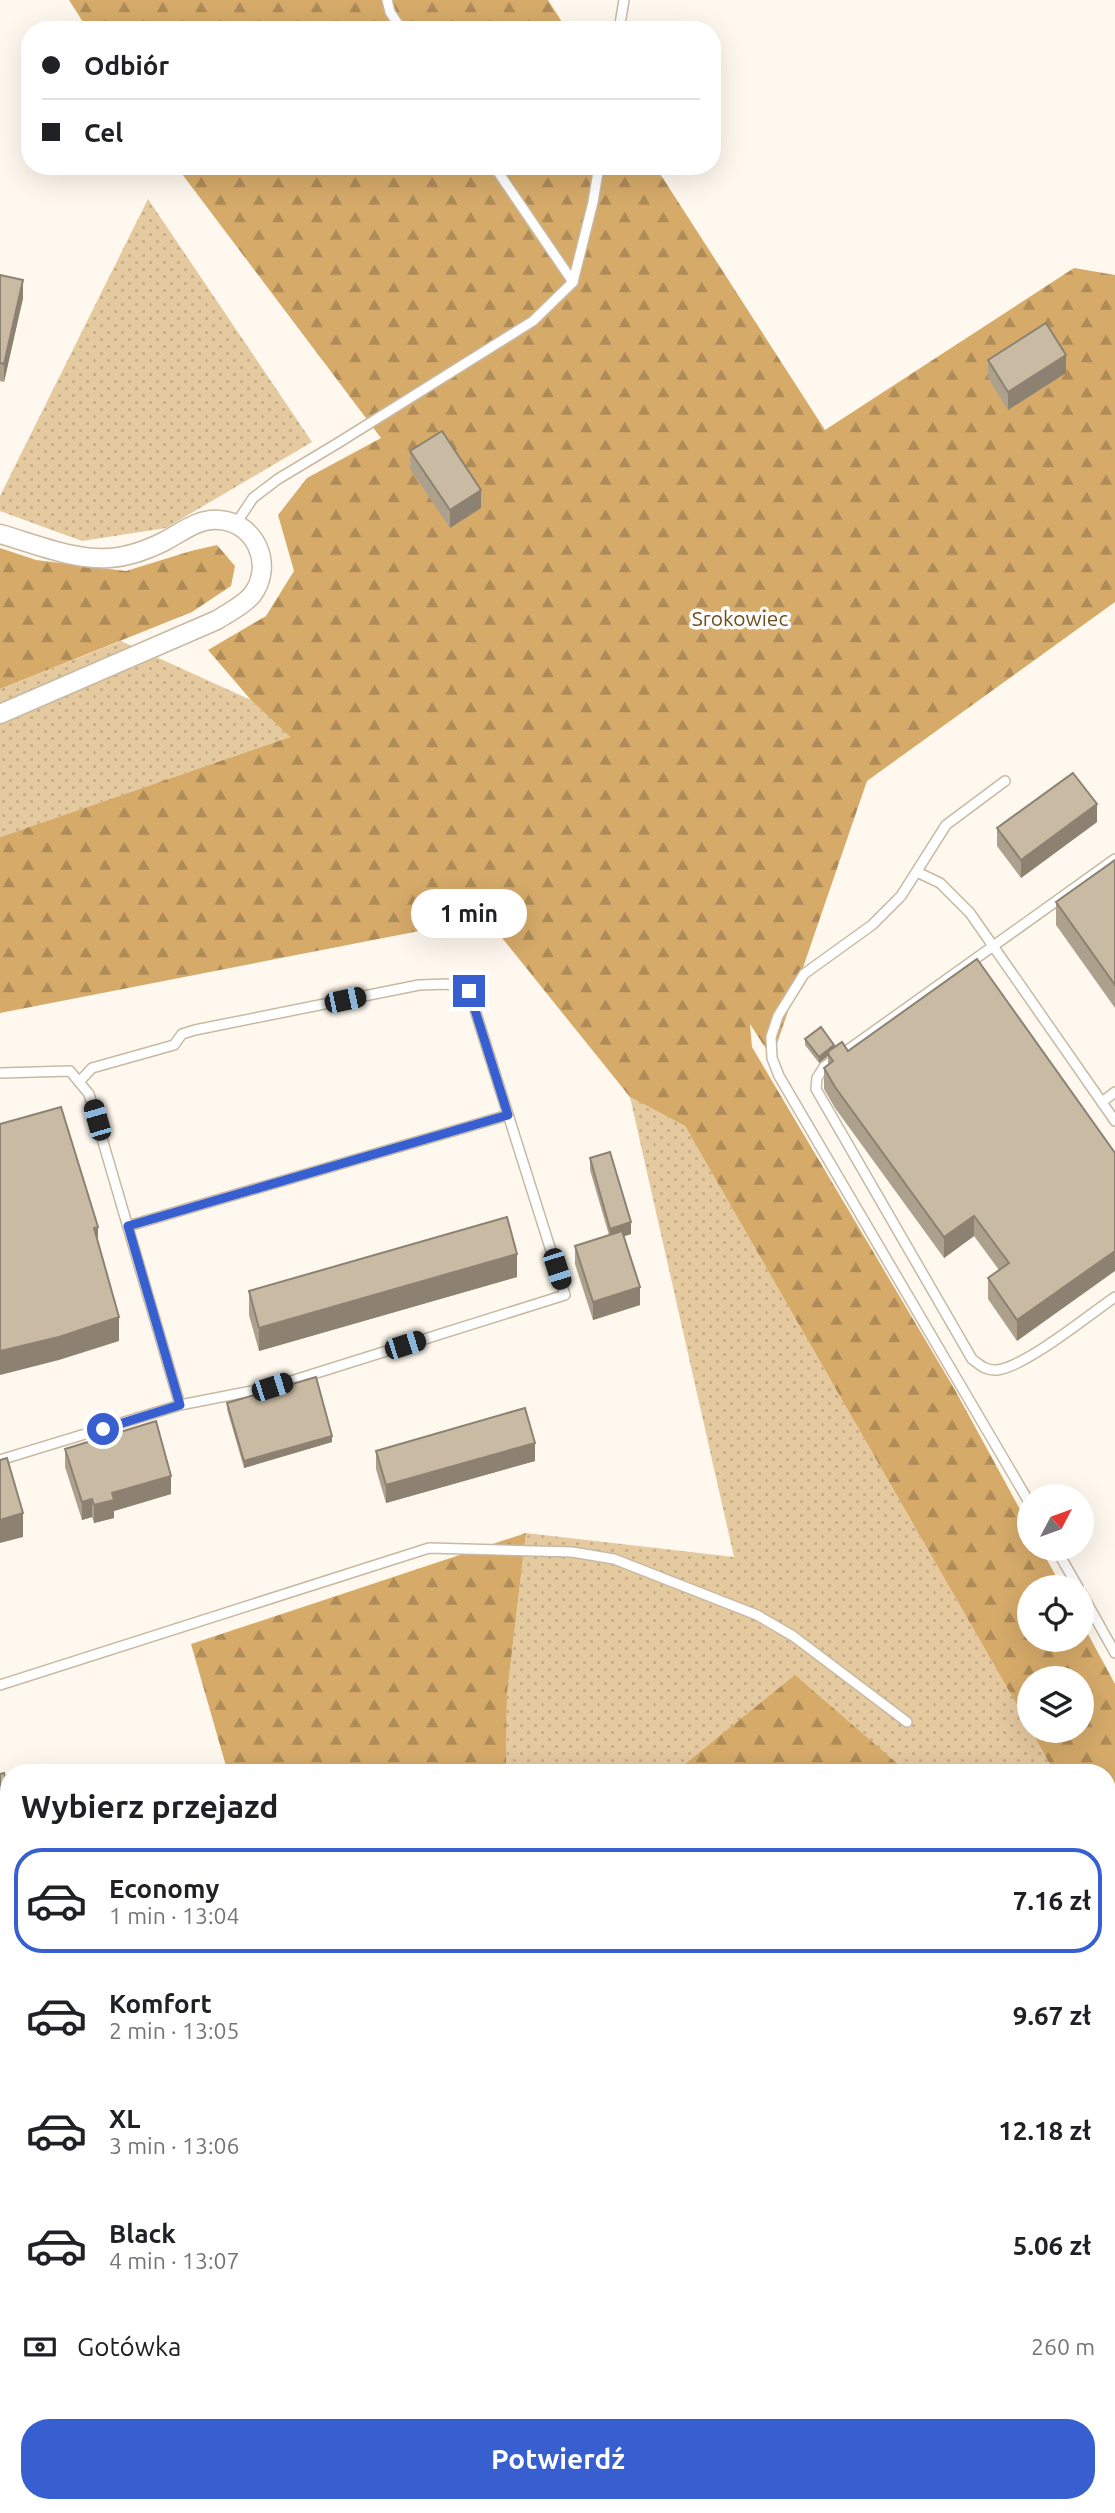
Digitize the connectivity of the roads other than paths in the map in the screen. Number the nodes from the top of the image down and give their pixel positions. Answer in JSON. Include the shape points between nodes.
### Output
{"nodes":[{"id":1,"x":387,"y":0,"type":"edge"},
{"id":2,"x":624,"y":0,"type":"edge"},
{"id":3,"x":396,"y":21,"type":"edge"},
{"id":4,"x":621,"y":21,"type":"edge"},
{"id":5,"x":501,"y":175,"type":"edge"},
{"id":6,"x":598,"y":175,"type":"edge"},
{"id":7,"x":573,"y":282,"type":"junction"},
{"id":8,"x":237,"y":522,"type":"junction"},
{"id":9,"x":0,"y":534,"type":"edge"},
{"id":10,"x":0,"y":714,"type":"edge"},
{"id":11,"x":1005,"y":781,"type":"dead end"},
{"id":12,"x":1115,"y":859,"type":"edge"},
{"id":13,"x":917,"y":872,"type":"junction"},
{"id":14,"x":993,"y":946,"type":"junction"},
{"id":15,"x":0,"y":1073,"type":"edge"},
{"id":16,"x":79,"y":1082,"type":"junction"},
{"id":17,"x":1115,"y":1092,"type":"edge"},
{"id":18,"x":1102,"y":1102,"type":"junction"},
{"id":19,"x":508,"y":1115,"type":"junction"},
{"id":20,"x":1115,"y":1121,"type":"edge"},
{"id":21,"x":128,"y":1226,"type":"junction"},
{"id":22,"x":1115,"y":1297,"type":"edge"},
{"id":23,"x":180,"y":1405,"type":"junction"},
{"id":24,"x":0,"y":1460,"type":"edge"},
{"id":25,"x":1018,"y":1484,"type":"edge"},
{"id":26,"x":1094,"y":1615,"type":"edge"},
{"id":27,"x":1115,"y":1653,"type":"edge"},
{"id":28,"x":0,"y":1685,"type":"edge"},
{"id":29,"x":907,"y":1722,"type":"dead end"}],
"edges":[{"from":1,"to":3,"type":"lane"},
{"from":2,"to":4,"type":"lane"},
{"from":5,"to":7,"type":"lane"},
{"from":6,"to":7,"type":"lane"},
{"from":7,"to":8,"type":"lane","via":[[533,321],[278,479],[253,498]]},
{"from":8,"to":9,"type":"street","via":[[203,520],[161,543],[112,558],[82,557]]},
{"from":8,"to":10,"type":"street","via":[[259,547],[261,563],[260,579],[243,603],[217,620]]},
{"from":11,"to":13,"type":"lane","via":[[946,825]]},
{"from":12,"to":14,"type":"lane"},
{"from":13,"to":14,"type":"lane","via":[[940,883],[970,913]]},
{"from":13,"to":25,"type":"lane","via":[[872,925],[804,974],[778,1016],[771,1037],[772,1058]]},
{"from":14,"to":18,"type":"lane"},
{"from":14,"to":22,"type":"lane","via":[[824,1067],[816,1089],[972,1359],[984,1368],[1016,1364]]},
{"from":15,"to":16,"type":"lane","via":[[70,1071]]},
{"from":16,"to":19,"type":"lane","via":[[92,1068],[174,1045],[182,1034],[419,985],[447,984],[469,991]]},
{"from":16,"to":21,"type":"lane","via":[[89,1094]]},
{"from":17,"to":18,"type":"lane"},
{"from":18,"to":20,"type":"lane"},
{"from":19,"to":21,"type":"lane"},
{"from":19,"to":23,"type":"lane","via":[[565,1295],[272,1387]]},
{"from":21,"to":23,"type":"lane"},
{"from":23,"to":24,"type":"lane"},
{"from":26,"to":27,"type":"lane"},
{"from":28,"to":29,"type":"lane","via":[[429,1548],[572,1552],[614,1559],[757,1615],[793,1636]]}]}
